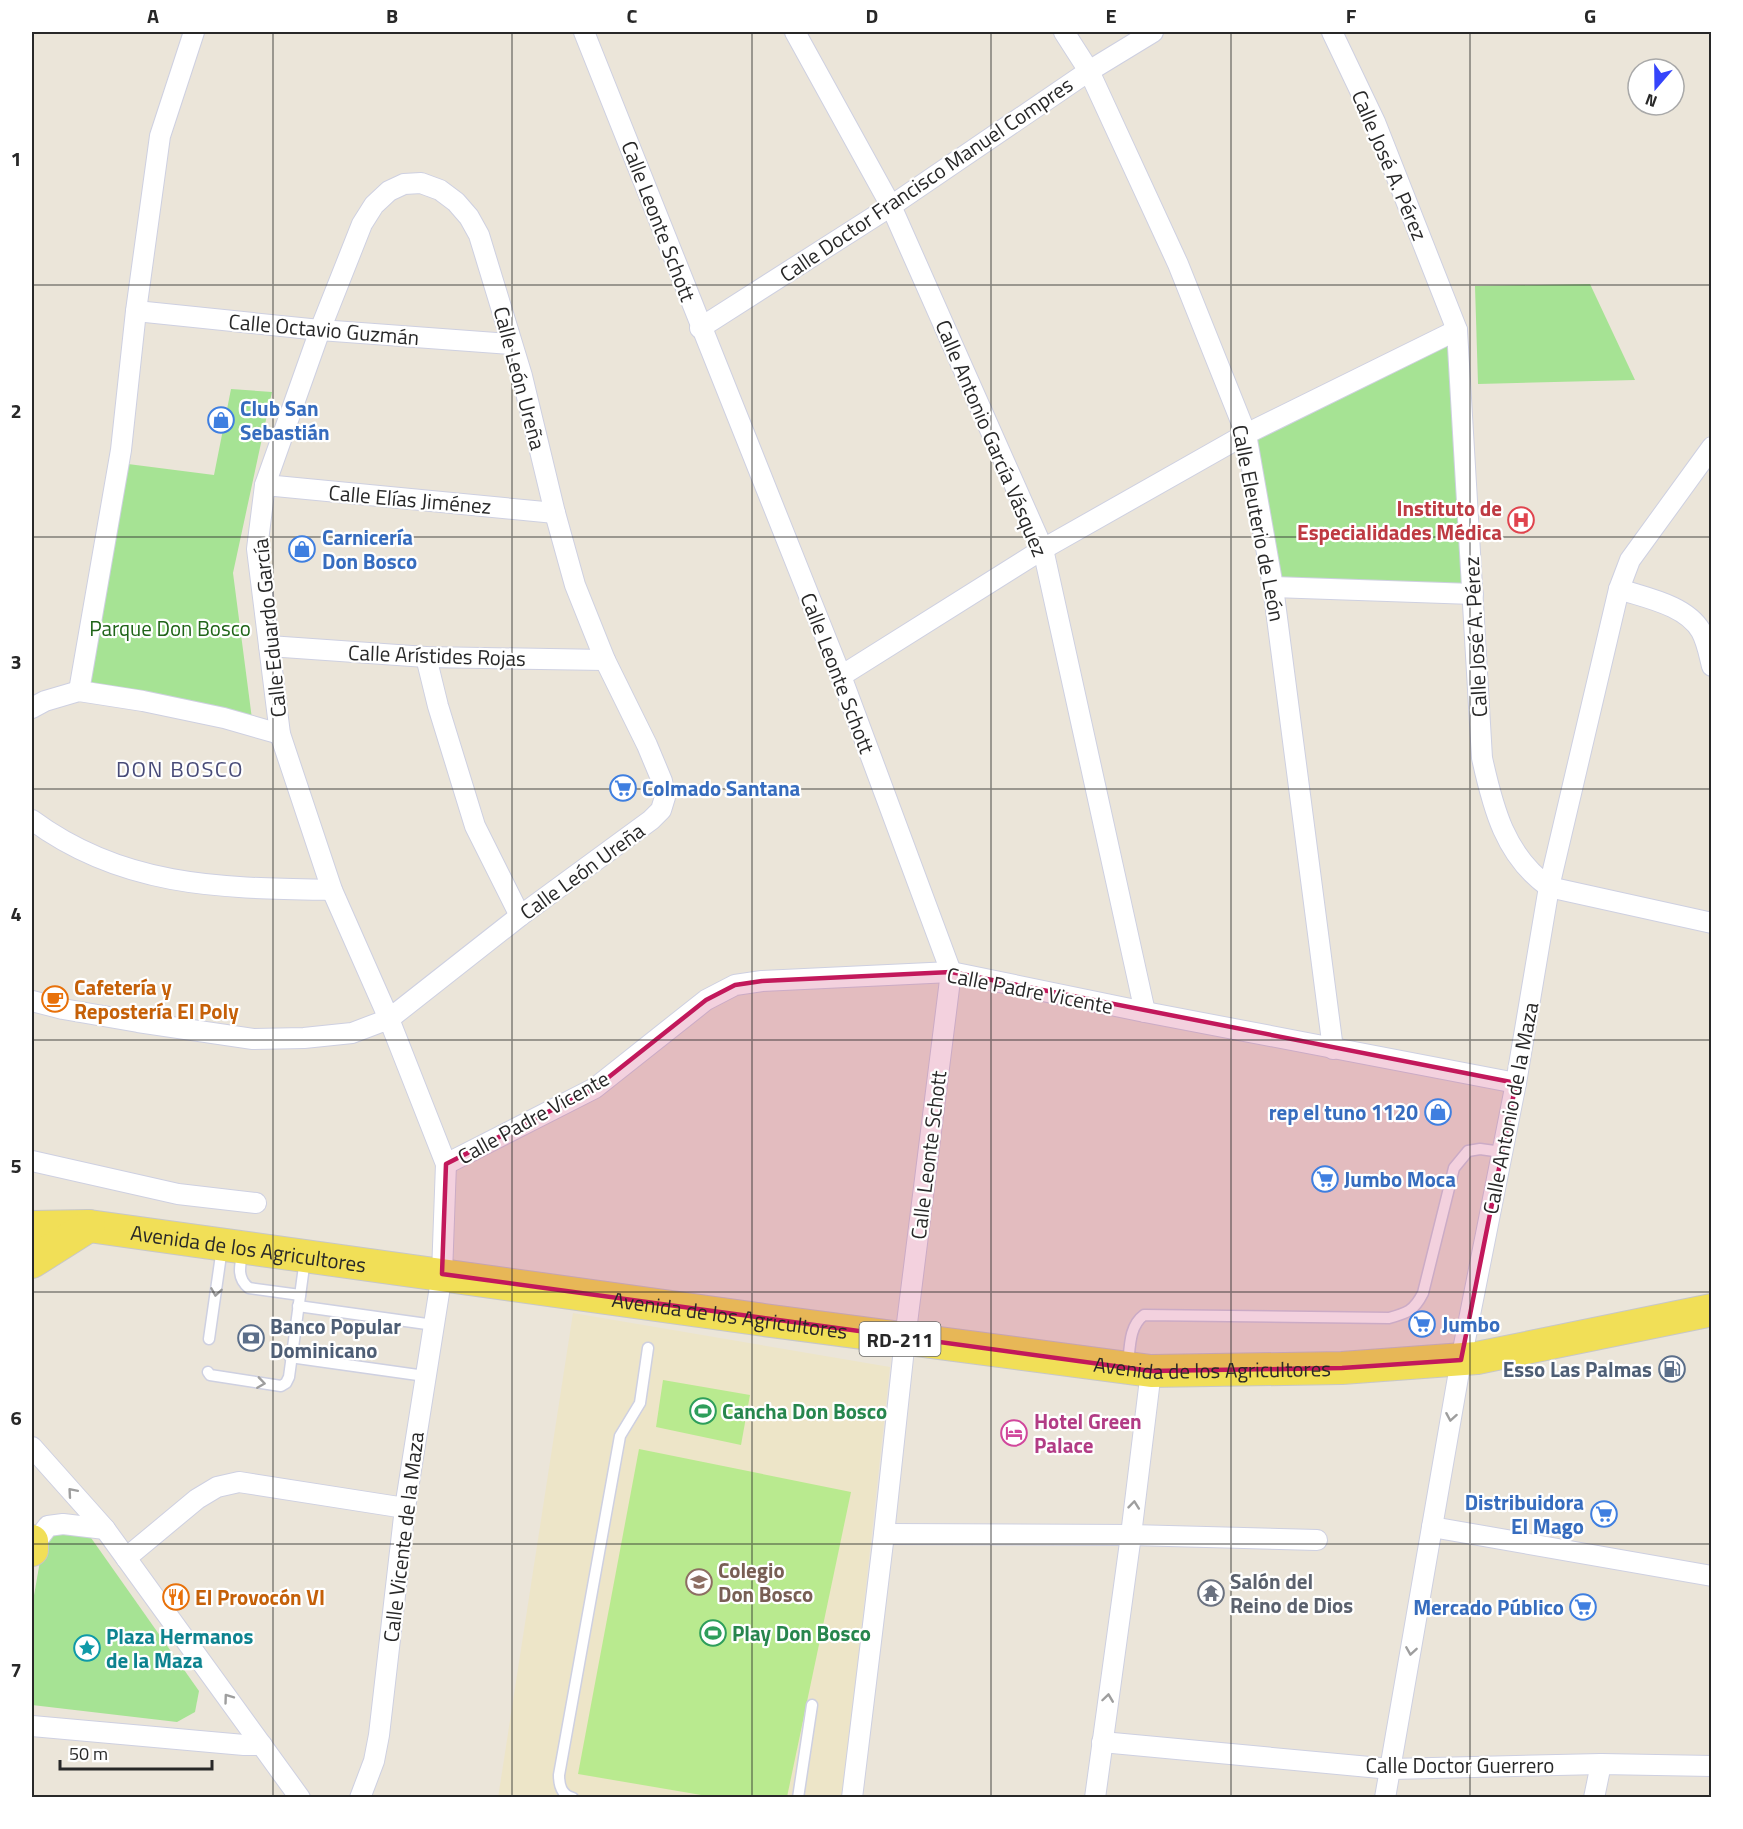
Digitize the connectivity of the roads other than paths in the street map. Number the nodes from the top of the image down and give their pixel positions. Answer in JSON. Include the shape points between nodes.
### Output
{"nodes":[{"id":1,"x":194,"y":32,"type":"edge"},
{"id":2,"x":584,"y":32,"type":"edge"},
{"id":3,"x":795,"y":32,"type":"edge"},
{"id":4,"x":1064,"y":32,"type":"edge"},
{"id":5,"x":1153,"y":32,"type":"edge"},
{"id":6,"x":1332,"y":32,"type":"edge"},
{"id":7,"x":1089,"y":71,"type":"junction"},
{"id":8,"x":421,"y":183,"type":"joint"},
{"id":9,"x":891,"y":206,"type":"junction"},
{"id":10,"x":136,"y":311,"type":"junction"},
{"id":11,"x":700,"y":327,"type":"junction"},
{"id":12,"x":320,"y":330,"type":"junction"},
{"id":13,"x":1457,"y":330,"type":"junction"},
{"id":14,"x":511,"y":344,"type":"junction"},
{"id":15,"x":1246,"y":434,"type":"junction"},
{"id":16,"x":1712,"y":447,"type":"edge"},
{"id":17,"x":265,"y":485,"type":"junction"},
{"id":18,"x":555,"y":513,"type":"junction"},
{"id":19,"x":1043,"y":549,"type":"junction"},
{"id":20,"x":1273,"y":587,"type":"junction"},
{"id":21,"x":1619,"y":589,"type":"junction"},
{"id":22,"x":1473,"y":594,"type":"junction"},
{"id":23,"x":269,"y":646,"type":"junction"},
{"id":24,"x":426,"y":657,"type":"junction"},
{"id":25,"x":605,"y":660,"type":"junction"},
{"id":26,"x":1712,"y":666,"type":"edge"},
{"id":27,"x":841,"y":676,"type":"junction"},
{"id":28,"x":79,"y":691,"type":"junction"},
{"id":29,"x":32,"y":708,"type":"edge"},
{"id":30,"x":280,"y":734,"type":"junction"},
{"id":31,"x":32,"y":820,"type":"edge"},
{"id":32,"x":1549,"y":887,"type":"junction"},
{"id":33,"x":332,"y":890,"type":"junction"},
{"id":34,"x":520,"y":916,"type":"junction"},
{"id":35,"x":1712,"y":923,"type":"edge"},
{"id":36,"x":951,"y":972,"type":"junction"},
{"id":37,"x":32,"y":1001,"type":"edge"},
{"id":38,"x":1145,"y":1012,"type":"junction"},
{"id":39,"x":389,"y":1019,"type":"junction"},
{"id":40,"x":1333,"y":1049,"type":"junction"},
{"id":41,"x":1516,"y":1083,"type":"junction"},
{"id":42,"x":1503,"y":1152,"type":"junction"},
{"id":43,"x":32,"y":1161,"type":"edge"},
{"id":44,"x":446,"y":1164,"type":"junction"},
{"id":45,"x":256,"y":1203,"type":"dead end"},
{"id":46,"x":32,"y":1211,"type":"edge"},
{"id":47,"x":84,"y":1225,"type":"junction"},
{"id":48,"x":32,"y":1227,"type":"edge"},
{"id":49,"x":233,"y":1246,"type":"junction"},
{"id":50,"x":306,"y":1256,"type":"junction"},
{"id":51,"x":32,"y":1262,"type":"edge"},
{"id":52,"x":442,"y":1274,"type":"junction"},
{"id":53,"x":299,"y":1300,"type":"junction"},
{"id":54,"x":1712,"y":1310,"type":"edge"},
{"id":55,"x":434,"y":1325,"type":"junction"},
{"id":56,"x":209,"y":1339,"type":"dead end"},
{"id":57,"x":905,"y":1340,"type":"junction"},
{"id":58,"x":648,"y":1348,"type":"dead end"},
{"id":59,"x":290,"y":1357,"type":"junction"},
{"id":60,"x":1461,"y":1360,"type":"junction"},
{"id":61,"x":1139,"y":1369,"type":"junction"},
{"id":62,"x":208,"y":1372,"type":"dead end"},
{"id":63,"x":425,"y":1376,"type":"junction"},
{"id":64,"x":32,"y":1447,"type":"edge"},
{"id":65,"x":405,"y":1508,"type":"junction"},
{"id":66,"x":1432,"y":1527,"type":"junction"},
{"id":67,"x":105,"y":1529,"type":"junction"},
{"id":68,"x":884,"y":1533,"type":"junction"},
{"id":69,"x":1131,"y":1535,"type":"junction"},
{"id":70,"x":1317,"y":1540,"type":"dead end"},
{"id":71,"x":32,"y":1541,"type":"edge"},
{"id":72,"x":32,"y":1549,"type":"edge"},
{"id":73,"x":126,"y":1558,"type":"junction"},
{"id":74,"x":1712,"y":1576,"type":"edge"},
{"id":75,"x":812,"y":1705,"type":"dead end"},
{"id":76,"x":32,"y":1726,"type":"edge"},
{"id":77,"x":1102,"y":1742,"type":"junction"},
{"id":78,"x":262,"y":1745,"type":"junction"},
{"id":79,"x":1601,"y":1764,"type":"junction"},
{"id":80,"x":1712,"y":1766,"type":"edge"},
{"id":81,"x":1391,"y":1769,"type":"junction"},
{"id":82,"x":300,"y":1797,"type":"edge"},
{"id":83,"x":360,"y":1797,"type":"edge"},
{"id":84,"x":573,"y":1797,"type":"edge"},
{"id":85,"x":798,"y":1797,"type":"edge"},
{"id":86,"x":852,"y":1797,"type":"edge"},
{"id":87,"x":1095,"y":1797,"type":"edge"},
{"id":88,"x":1385,"y":1797,"type":"edge"},
{"id":89,"x":1594,"y":1797,"type":"edge"}],
"edges":[{"from":1,"to":10,"type":"street","via":[[160,136]]},
{"from":2,"to":11,"type":"street","name":"Calle Leonte Schott"},
{"from":3,"to":9,"type":"street","name":"Calle Antonio García Vásquez"},
{"from":4,"to":7,"type":"street","name":"Calle Eleuterio de León"},
{"from":5,"to":7,"type":"street","name":"Calle Doctor Francisco Manuel Compres"},
{"from":6,"to":13,"type":"street","name":"Calle José A. Pérez","via":[[1375,122]]},
{"from":7,"to":9,"type":"street","name":"Calle Doctor Francisco Manuel Compres"},
{"from":7,"to":15,"type":"street","name":"Calle Eleuterio de León","via":[[1178,264]]},
{"from":8,"to":12,"type":"street","name":"Calle Eduardo García","via":[[404,184],[389,191],[374,205],[362,224]]},
{"from":8,"to":14,"type":"street","name":"Calle León Ureña","via":[[440,190],[469,217],[479,235]]},
{"from":9,"to":11,"type":"street","name":"Calle Doctor Francisco Manuel Compres"},
{"from":9,"to":19,"type":"street","name":"Calle Antonio García Vásquez"},
{"from":10,"to":12,"type":"street","name":"Calle Octavio Guzmán"},
{"from":10,"to":28,"type":"street","via":[[121,450]]},
{"from":11,"to":27,"type":"street","name":"Calle Leonte Schott"},
{"from":12,"to":14,"type":"street","name":"Calle Octavio Guzmán"},
{"from":12,"to":17,"type":"street","name":"Calle Eduardo García"},
{"from":13,"to":15,"type":"street"},
{"from":13,"to":22,"type":"street","name":"Calle José A. Pérez"},
{"from":14,"to":18,"type":"street","name":"Calle León Ureña"},
{"from":15,"to":19,"type":"street"},
{"from":15,"to":20,"type":"street","name":"Calle Eleuterio de León"},
{"from":16,"to":21,"type":"street","name":"Calle Antonio de la Maza","via":[[1630,560]]},
{"from":17,"to":18,"type":"street","name":"Calle Elías Jiménez"},
{"from":17,"to":23,"type":"street","name":"Calle Eduardo García","via":[[257,549]]},
{"from":18,"to":25,"type":"street","name":"Calle León Ureña","via":[[575,585]]},
{"from":19,"to":27,"type":"street"},
{"from":19,"to":38,"type":"street","name":"Calle Antonio García Vásquez"},
{"from":20,"to":22,"type":"street"},
{"from":20,"to":40,"type":"street","name":"Calle Eleuterio de León"},
{"from":21,"to":26,"type":"street","via":[[1691,618],[1706,642]]},
{"from":21,"to":32,"type":"street","name":"Calle Antonio de la Maza"},
{"from":22,"to":32,"type":"street","name":"Calle José A. Pérez","via":[[1482,758],[1488,788],[1514,853],[1534,877]]},
{"from":23,"to":24,"type":"street","name":"Calle Arístides Rojas"},
{"from":23,"to":30,"type":"street","name":"Calle Eduardo García"},
{"from":24,"to":25,"type":"street","name":"Calle Arístides Rojas"},
{"from":24,"to":34,"type":"street","via":[[475,826]]},
{"from":25,"to":34,"type":"street","name":"Calle León Ureña","via":[[662,781],[665,797],[661,810]]},
{"from":27,"to":36,"type":"street","name":"Calle Leonte Schott"},
{"from":28,"to":29,"type":"street"},
{"from":28,"to":30,"type":"street","via":[[224,718]]},
{"from":30,"to":33,"type":"street","name":"Calle Eduardo García"},
{"from":31,"to":33,"type":"street","via":[[73,847],[150,875],[236,888]]},
{"from":32,"to":35,"type":"street"},
{"from":32,"to":41,"type":"street","name":"Calle Antonio de la Maza"},
{"from":33,"to":39,"type":"street","name":"Calle Eduardo García"},
{"from":34,"to":39,"type":"street","name":"Calle León Ureña"},
{"from":36,"to":38,"type":"street","name":"Calle Padre Vicente"},
{"from":36,"to":44,"type":"street","name":"Calle Padre Vicente","via":[[735,985],[706,1000],[595,1088]]},
{"from":36,"to":57,"type":"street","name":"Calle Leonte Schott"},
{"from":37,"to":39,"type":"street","name":"Calle León Ureña","via":[[253,1039],[352,1033]]},
{"from":38,"to":40,"type":"street","name":"Calle Padre Vicente"},
{"from":39,"to":44,"type":"street","name":"Calle Eduardo García"},
{"from":40,"to":41,"type":"street","name":"Calle Padre Vicente"},
{"from":41,"to":42,"type":"street","name":"Calle Antonio de la Maza"},
{"from":42,"to":60,"type":"street","name":"Calle Antonio de la Maza"},
{"from":42,"to":61,"type":"lane","via":[[1468,1151],[1454,1168],[1424,1293],[1417,1306],[1404,1314],[1389,1318],[1144,1315],[1136,1320],[1132,1331]]},
{"from":43,"to":45,"type":"street","via":[[178,1194]]},
{"from":44,"to":52,"type":"street","name":"Calle Eduardo García"},
{"from":46,"to":47,"type":"main road"},
{"from":47,"to":48,"type":"main road","name":"Avenida de los Agricultores","number":"RD-211"},
{"from":47,"to":49,"type":"main road","name":"Avenida de los Agricultores","number":"RD-211"},
{"from":47,"to":51,"type":"main road"},
{"from":49,"to":50,"type":"main road","name":"Avenida de los Agricultores","number":"RD-211"},
{"from":49,"to":53,"type":"lane","via":[[244,1283]]},
{"from":49,"to":56,"type":"lane","one_way":true},
{"from":50,"to":52,"type":"main road","name":"Avenida de los Agricultores","number":"RD-211"},
{"from":50,"to":53,"type":"lane"},
{"from":52,"to":55,"type":"street","name":"Calle Vicente de la Maza"},
{"from":52,"to":57,"type":"main road","name":"Avenida de los Agricultores","number":"RD-211"},
{"from":53,"to":55,"type":"lane"},
{"from":53,"to":59,"type":"lane"},
{"from":54,"to":60,"type":"main road","name":"Avenida de los Agricultores","number":"RD-211"},
{"from":55,"to":63,"type":"street","name":"Calle Vicente de la Maza"},
{"from":57,"to":61,"type":"main road","name":"Avenida de los Agricultores","number":"RD-211"},
{"from":57,"to":68,"type":"street","name":"Calle Leonte Schott"},
{"from":58,"to":84,"type":"lane","via":[[640,1403],[620,1436],[559,1775],[563,1792]]},
{"from":62,"to":59,"type":"lane","one_way":true,"via":[[281,1386],[288,1380]]},
{"from":59,"to":63,"type":"lane"},
{"from":60,"to":61,"type":"main road","name":"Avenida de los Agricultores","number":"RD-211","via":[[1342,1368]]},
{"from":60,"to":66,"type":"street","name":"Calle Antonio de la Maza","one_way":true},
{"from":69,"to":61,"type":"street","one_way":true},
{"from":63,"to":65,"type":"street","name":"Calle Vicente de la Maza"},
{"from":67,"to":64,"type":"street","one_way":true},
{"from":65,"to":73,"type":"street","via":[[239,1482],[217,1486],[196,1499]]},
{"from":65,"to":83,"type":"street","name":"Calle Vicente de la Maza","via":[[379,1735]]},
{"from":66,"to":74,"type":"street"},
{"from":66,"to":81,"type":"street","name":"Calle Antonio de la Maza","one_way":true},
{"from":67,"to":72,"type":"street","via":[[48,1526]]},
{"from":67,"to":73,"type":"street"},
{"from":68,"to":69,"type":"street"},
{"from":68,"to":86,"type":"street","name":"Calle Leonte Schott"},
{"from":69,"to":70,"type":"street"},
{"from":77,"to":69,"type":"street","one_way":true},
{"from":71,"to":72,"type":"main road"},
{"from":78,"to":73,"type":"street","one_way":true},
{"from":75,"to":85,"type":"lane"},
{"from":76,"to":78,"type":"street"},
{"from":77,"to":81,"type":"street","name":"Calle Doctor Guerrero"},
{"from":77,"to":87,"type":"street"},
{"from":78,"to":82,"type":"street"},
{"from":79,"to":80,"type":"street","name":"Calle Doctor Guerrero"},
{"from":79,"to":81,"type":"street","name":"Calle Doctor Guerrero"},
{"from":79,"to":89,"type":"street"},
{"from":81,"to":88,"type":"street","name":"Calle Antonio de la Maza"}]}
